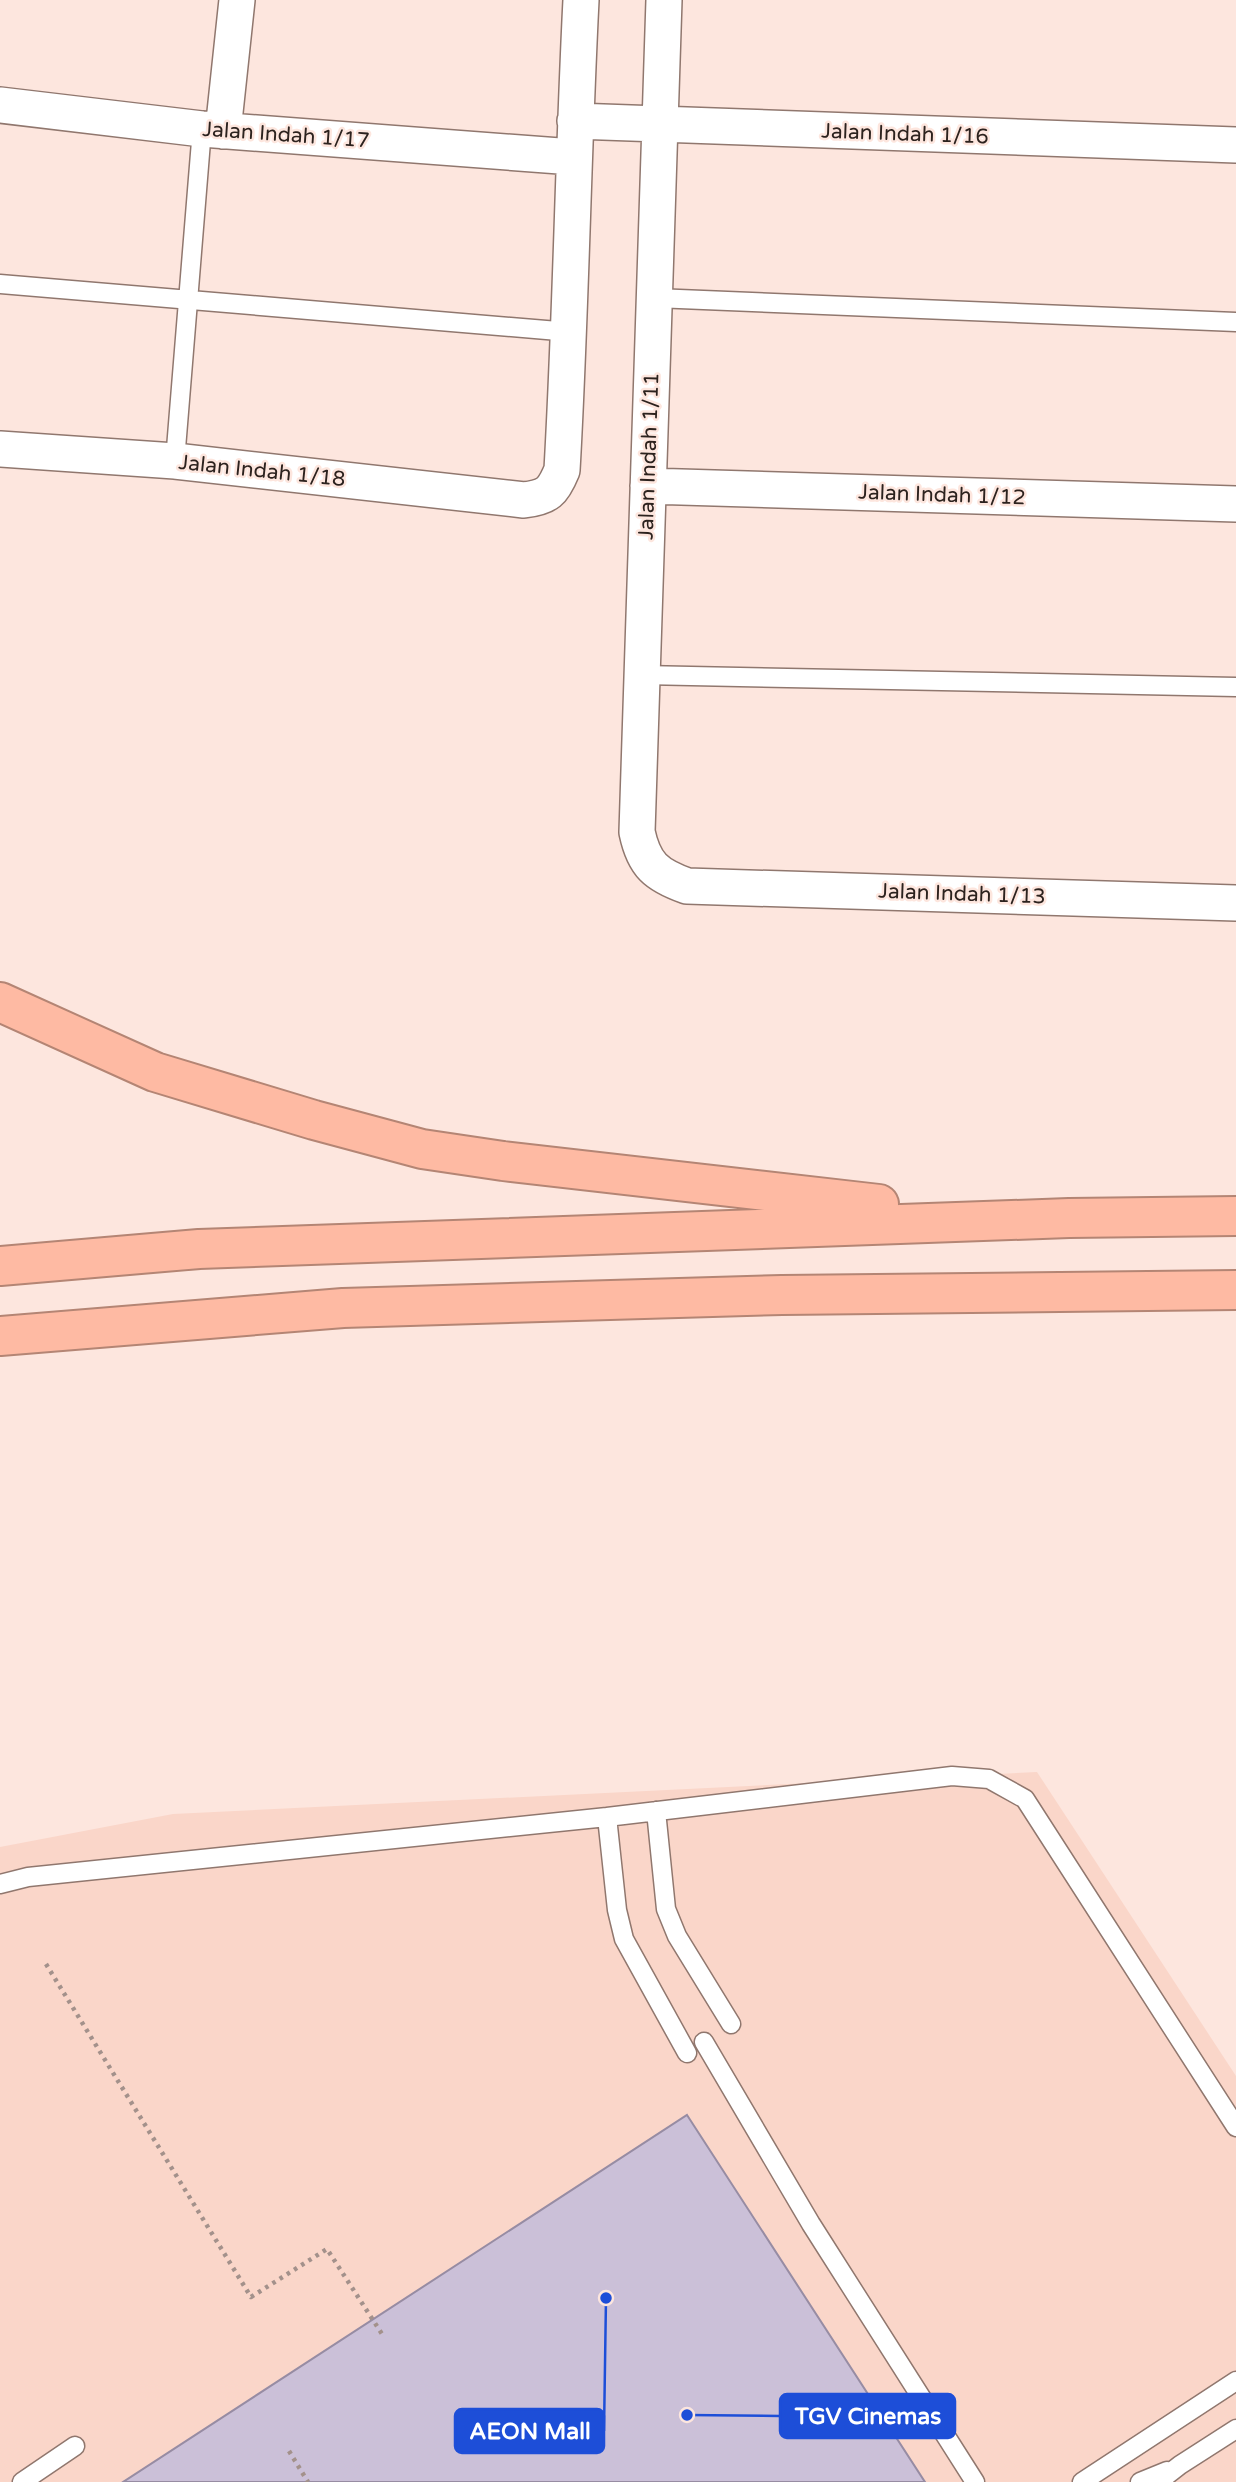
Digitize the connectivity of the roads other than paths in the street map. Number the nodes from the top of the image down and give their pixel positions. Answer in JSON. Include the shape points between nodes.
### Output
{"nodes":[{"id":1,"x":237,"y":0,"type":"edge"},
{"id":2,"x":581,"y":0,"type":"edge"},
{"id":3,"x":664,"y":0,"type":"edge"},
{"id":4,"x":0,"y":105,"type":"edge"},
{"id":5,"x":575,"y":121,"type":"junction"},
{"id":6,"x":660,"y":125,"type":"junction"},
{"id":7,"x":213,"y":130,"type":"junction"},
{"id":8,"x":1236,"y":145,"type":"edge"},
{"id":9,"x":573,"y":157,"type":"junction"},
{"id":10,"x":0,"y":284,"type":"edge"},
{"id":11,"x":654,"y":298,"type":"junction"},
{"id":12,"x":188,"y":299,"type":"junction"},
{"id":13,"x":1236,"y":322,"type":"edge"},
{"id":14,"x":570,"y":332,"type":"junction"},
{"id":15,"x":0,"y":449,"type":"edge"},
{"id":16,"x":175,"y":461,"type":"junction"},
{"id":17,"x":648,"y":486,"type":"junction"},
{"id":18,"x":1236,"y":504,"type":"edge"},
{"id":19,"x":642,"y":675,"type":"junction"},
{"id":20,"x":1236,"y":687,"type":"edge"},
{"id":21,"x":687,"y":886,"type":"joint"},
{"id":22,"x":1236,"y":903,"type":"edge"},
{"id":23,"x":0,"y":1002,"type":"edge"},
{"id":24,"x":1236,"y":1216,"type":"edge"},
{"id":25,"x":1069,"y":1218,"type":"junction"},
{"id":26,"x":0,"y":1266,"type":"edge"},
{"id":27,"x":1236,"y":1290,"type":"edge"},
{"id":28,"x":148,"y":1324,"type":"junction"},
{"id":29,"x":0,"y":1336,"type":"edge"},
{"id":30,"x":0,"y":1351,"type":"edge"},
{"id":31,"x":656,"y":1811,"type":"junction"},
{"id":32,"x":607,"y":1817,"type":"junction"},
{"id":33,"x":0,"y":1884,"type":"edge"},
{"id":34,"x":731,"y":2024,"type":"dead end"},
{"id":35,"x":704,"y":2042,"type":"dead end"},
{"id":36,"x":687,"y":2053,"type":"dead end"},
{"id":37,"x":1236,"y":2127,"type":"edge"},
{"id":38,"x":1236,"y":2381,"type":"edge"},
{"id":39,"x":1236,"y":2430,"type":"edge"},
{"id":40,"x":75,"y":2446,"type":"dead end"},
{"id":41,"x":1180,"y":2465,"type":"junction"},
{"id":42,"x":22,"y":2482,"type":"edge"},
{"id":43,"x":975,"y":2482,"type":"edge"},
{"id":44,"x":1082,"y":2482,"type":"edge"},
{"id":45,"x":1140,"y":2482,"type":"edge"},
{"id":46,"x":1158,"y":2482,"type":"edge"}],
"edges":[{"from":1,"to":7,"type":"street"},
{"from":2,"to":5,"type":"street"},
{"from":3,"to":6,"type":"street","name":"Jalan Indah 1/11"},
{"from":4,"to":7,"type":"street","name":"Jalan Indah 1/17"},
{"from":5,"to":6,"type":"street","name":"Jalan Indah 1/16"},
{"from":5,"to":9,"type":"street"},
{"from":6,"to":8,"type":"street","name":"Jalan Indah 1/16"},
{"from":6,"to":11,"type":"street","name":"Jalan Indah 1/11"},
{"from":7,"to":9,"type":"street","name":"Jalan Indah 1/17"},
{"from":7,"to":12,"type":"lane"},
{"from":9,"to":14,"type":"street"},
{"from":10,"to":12,"type":"lane"},
{"from":11,"to":13,"type":"lane"},
{"from":11,"to":17,"type":"street","name":"Jalan Indah 1/11"},
{"from":12,"to":14,"type":"lane"},
{"from":12,"to":16,"type":"lane"},
{"from":14,"to":16,"type":"street","name":"Jalan Indah 1/18","via":[[562,470],[555,486],[541,498],[524,500]]},
{"from":15,"to":16,"type":"street","name":"Jalan Indah 1/18"},
{"from":17,"to":18,"type":"street","name":"Jalan Indah 1/12"},
{"from":17,"to":19,"type":"street","name":"Jalan Indah 1/11"},
{"from":19,"to":20,"type":"lane"},
{"from":19,"to":21,"type":"street","name":"Jalan Indah 1/11","via":[[637,832],[641,851],[651,866]]},
{"from":21,"to":22,"type":"street","name":"Jalan Indah 1/13"},
{"from":23,"to":25,"type":"highway","via":[[155,1072],[422,1149],[842,1202]]},
{"from":24,"to":25,"type":"highway"},
{"from":25,"to":26,"type":"highway","via":[[199,1249]]},
{"from":27,"to":28,"type":"highway","via":[[782,1295],[357,1308]]},
{"from":28,"to":29,"type":"highway"},
{"from":28,"to":30,"type":"highway"},
{"from":31,"to":32,"type":"lane"},
{"from":31,"to":34,"type":"lane","via":[[666,1909],[677,1936]]},
{"from":31,"to":37,"type":"lane","via":[[952,1776],[989,1779],[1025,1799]]},
{"from":32,"to":33,"type":"lane","via":[[28,1877]]},
{"from":32,"to":36,"type":"lane","via":[[624,1939]]},
{"from":35,"to":43,"type":"lane","via":[[804,2214]]},
{"from":38,"to":44,"type":"lane"},
{"from":39,"to":41,"type":"lane"},
{"from":40,"to":42,"type":"lane"},
{"from":41,"to":45,"type":"lane"},
{"from":41,"to":46,"type":"lane"}]}
